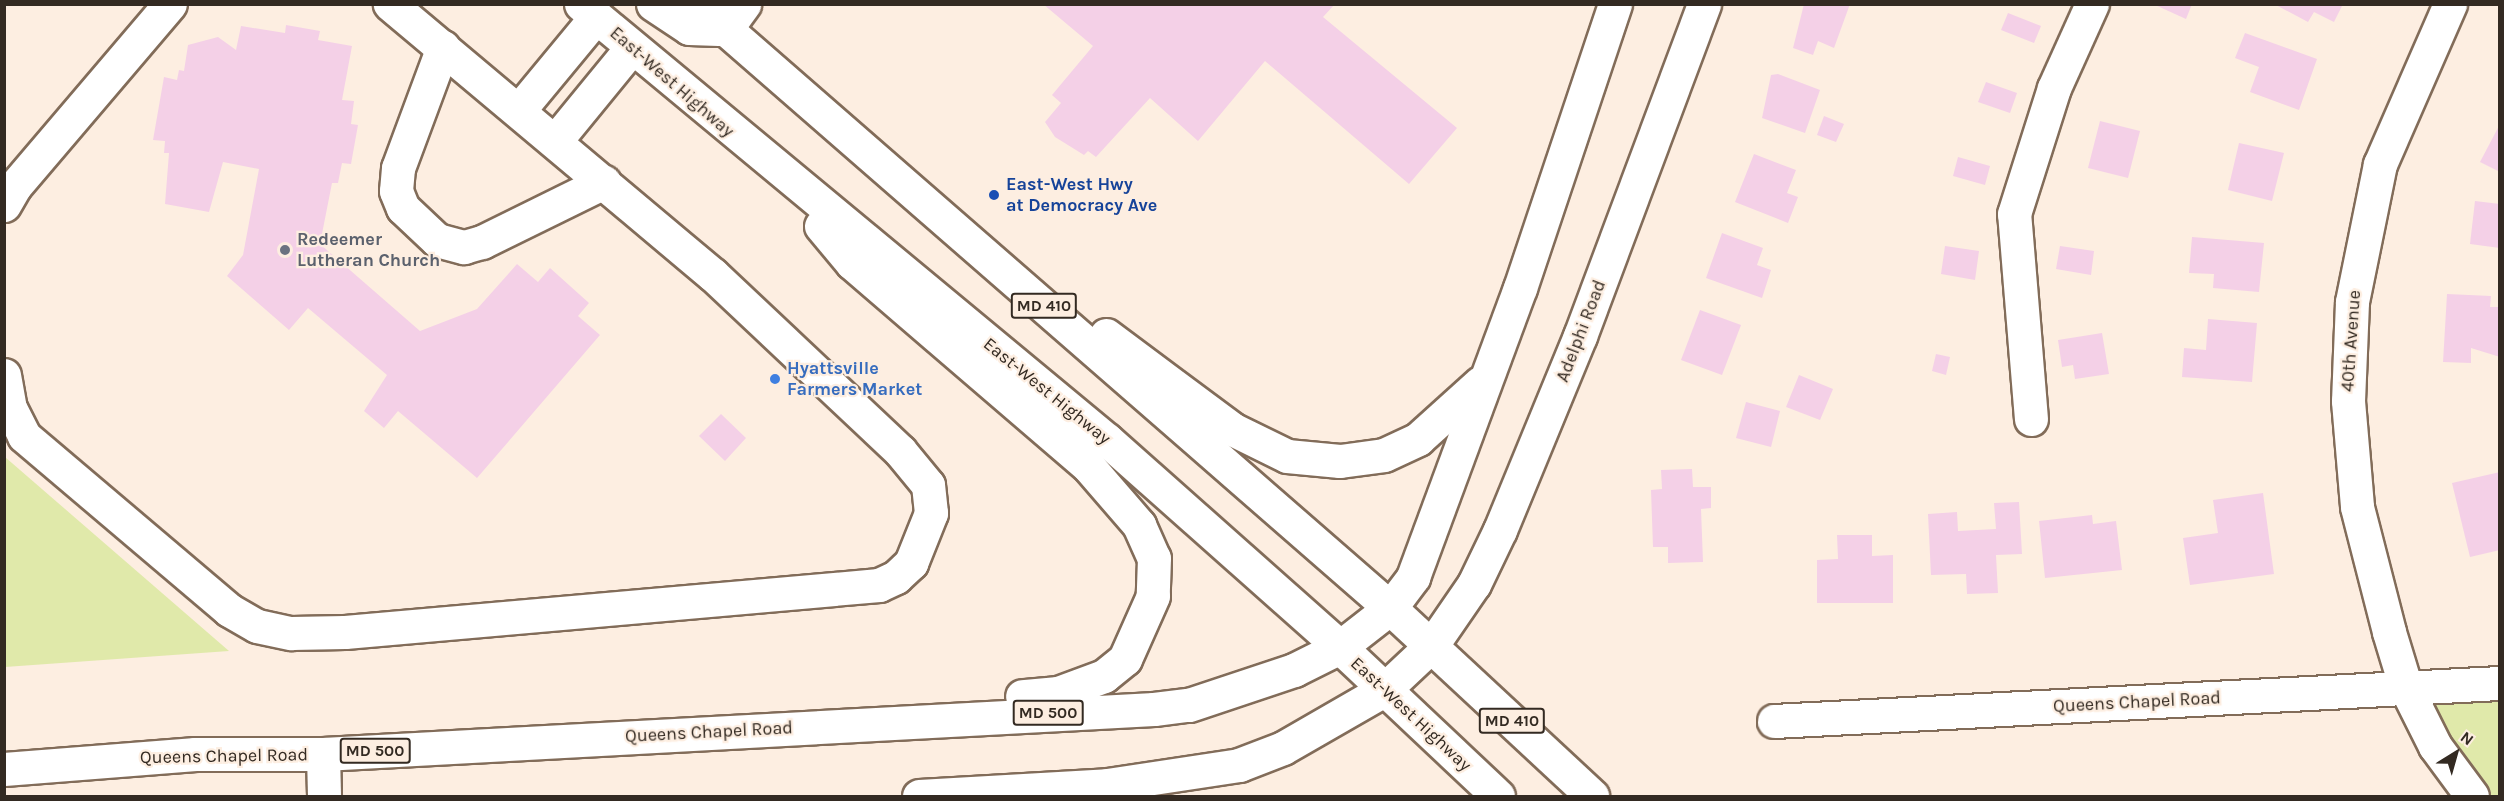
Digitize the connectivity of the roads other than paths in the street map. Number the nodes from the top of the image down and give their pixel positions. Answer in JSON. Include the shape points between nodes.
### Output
{"nodes":[{"id":1,"x":170,"y":4,"type":"edge"},
{"id":2,"x":390,"y":4,"type":"edge"},
{"id":3,"x":653,"y":4,"type":"edge"},
{"id":4,"x":698,"y":4,"type":"edge"},
{"id":5,"x":1615,"y":4,"type":"edge"},
{"id":6,"x":1704,"y":4,"type":"edge"},
{"id":7,"x":2092,"y":4,"type":"edge"},
{"id":8,"x":2450,"y":4,"type":"edge"},
{"id":9,"x":589,"y":11,"type":"edge"},
{"id":10,"x":735,"y":17,"type":"edge"},
{"id":11,"x":442,"y":47,"type":"junction"},
{"id":12,"x":632,"y":47,"type":"junction"},
{"id":13,"x":519,"y":110,"type":"junction"},
{"id":14,"x":556,"y":140,"type":"junction"},
{"id":15,"x":767,"y":164,"type":"junction"},
{"id":16,"x":892,"y":174,"type":"junction"},
{"id":17,"x":604,"y":182,"type":"junction"},
{"id":18,"x":4,"y":206,"type":"edge"},
{"id":19,"x":4,"y":375,"type":"edge"},
{"id":20,"x":1488,"y":376,"type":"junction"},
{"id":21,"x":2031,"y":419,"type":"dead end"},
{"id":22,"x":1390,"y":608,"type":"junction"},
{"id":23,"x":1432,"y":645,"type":"junction"},
{"id":24,"x":1340,"y":647,"type":"junction"},
{"id":25,"x":2499,"y":683,"type":"edge"},
{"id":26,"x":2406,"y":688,"type":"junction"},
{"id":27,"x":1384,"y":690,"type":"junction"},
{"id":28,"x":1774,"y":721,"type":"dead end"},
{"id":29,"x":746,"y":730,"type":"junction"},
{"id":30,"x":323,"y":754,"type":"junction"},
{"id":31,"x":4,"y":769,"type":"edge"},
{"id":32,"x":982,"y":795,"type":"edge"},
{"id":33,"x":324,"y":796,"type":"edge"},
{"id":34,"x":919,"y":796,"type":"edge"},
{"id":35,"x":1498,"y":796,"type":"edge"},
{"id":36,"x":1592,"y":796,"type":"edge"},
{"id":37,"x":2472,"y":796,"type":"edge"}],
"edges":[{"from":1,"to":18,"type":"main road","via":[[15,186]]},
{"from":2,"to":11,"type":"main road"},
{"from":3,"to":10,"type":"main road","via":[[689,28]]},
{"from":4,"to":10,"type":"main road","number":"MD 410"},
{"from":5,"to":20,"type":"main road"},
{"from":6,"to":23,"type":"main road","name":"Adelphi Road","via":[[1580,336],[1500,530],[1474,584]]},
{"from":7,"to":21,"type":"main road","via":[[2054,88],[2014,214]]},
{"from":8,"to":26,"type":"main road","name":"40th Avenue","via":[[2380,164],[2352,302],[2348,401],[2357,507]]},
{"from":9,"to":12,"type":"main road","name":"East-West Highway"},
{"from":9,"to":13,"type":"main road"},
{"from":10,"to":16,"type":"main road","number":"MD 410"},
{"from":11,"to":13,"type":"main road"},
{"from":11,"to":17,"type":"main road","via":[[398,168],[396,191],[403,208],[438,240],[464,247],[482,243]]},
{"from":12,"to":14,"type":"main road"},
{"from":12,"to":15,"type":"main road","name":"East-West Highway"},
{"from":13,"to":14,"type":"main road"},
{"from":14,"to":17,"type":"main road"},
{"from":15,"to":24,"type":"main road","name":"East-West Highway","via":[[1107,440]]},
{"from":15,"to":29,"type":"main road","via":[[852,263],[1089,467],[1139,525],[1154,558],[1153,596],[1125,659],[1104,676],[1058,693]]},
{"from":16,"to":20,"type":"main road","via":[[1232,429],[1287,456],[1340,461],[1384,455],[1418,439]]},
{"from":16,"to":22,"type":"main road","number":"MD 410"},
{"from":17,"to":19,"type":"main road","via":[[713,275],[900,451],[928,485],[932,513],[924,537],[896,577],[879,585],[357,631],[291,633],[256,626],[229,610],[24,436],[10,408]]},
{"from":20,"to":22,"type":"main road","via":[[1413,577]]},
{"from":22,"to":23,"type":"main road","number":"MD 410"},
{"from":22,"to":24,"type":"main road","name":"Queens Chapel Road","number":"MD 500"},
{"from":23,"to":27,"type":"main road"},
{"from":23,"to":36,"type":"main road","number":"MD 410"},
{"from":24,"to":27,"type":"main road","name":"East-West Highway"},
{"from":24,"to":29,"type":"main road","name":"Queens Chapel Road","number":"MD 500","via":[[1294,670],[1189,705]]},
{"from":25,"to":26,"type":"main road","name":"Queens Chapel Road"},
{"from":26,"to":28,"type":"main road","name":"Queens Chapel Road"},
{"from":26,"to":37,"type":"main road","name":"40th Avenue","via":[[2435,746]]},
{"from":27,"to":32,"type":"main road","via":[[1283,748],[1239,765],[1107,785]]},
{"from":27,"to":35,"type":"main road","name":"East-West Highway"},
{"from":29,"to":30,"type":"main road","name":"Queens Chapel Road","number":"MD 500"},
{"from":30,"to":31,"type":"main road","name":"Queens Chapel Road","number":"MD 500","via":[[195,754]]},
{"from":30,"to":33,"type":"main road"},
{"from":32,"to":34,"type":"main road"}]}
